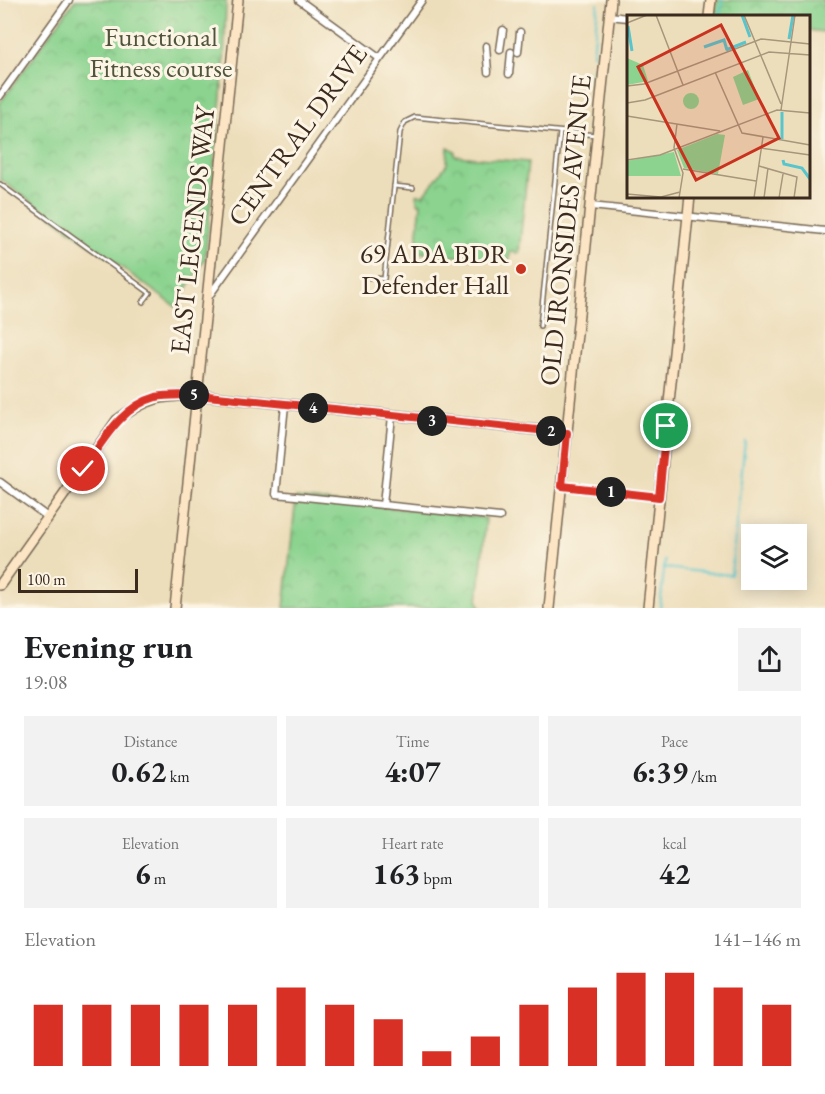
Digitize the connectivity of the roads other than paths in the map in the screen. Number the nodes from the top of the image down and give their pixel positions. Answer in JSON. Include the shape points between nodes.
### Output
{"nodes":[{"id":1,"x":69,"y":0,"type":"edge"},
{"id":2,"x":237,"y":0,"type":"edge"},
{"id":3,"x":299,"y":0,"type":"edge"},
{"id":4,"x":422,"y":0,"type":"edge"},
{"id":5,"x":611,"y":0,"type":"edge"},
{"id":6,"x":711,"y":0,"type":"edge"},
{"id":7,"x":609,"y":15,"type":"junction"},
{"id":8,"x":709,"y":15,"type":"edge"},
{"id":9,"x":627,"y":18,"type":"edge"},
{"id":10,"x":503,"y":30,"type":"dead end"},
{"id":11,"x":520,"y":32,"type":"dead end"},
{"id":12,"x":486,"y":46,"type":"dead end"},
{"id":13,"x":500,"y":50,"type":"dead end"},
{"id":14,"x":379,"y":58,"type":"junction"},
{"id":15,"x":488,"y":72,"type":"dead end"},
{"id":16,"x":509,"y":74,"type":"dead end"},
{"id":17,"x":0,"y":96,"type":"edge"},
{"id":18,"x":560,"y":132,"type":"junction"},
{"id":19,"x":598,"y":135,"type":"junction"},
{"id":20,"x":0,"y":184,"type":"edge"},
{"id":21,"x":394,"y":186,"type":"junction"},
{"id":22,"x":413,"y":188,"type":"dead end"},
{"id":23,"x":690,"y":198,"type":"edge"},
{"id":24,"x":591,"y":206,"type":"junction"},
{"id":25,"x":688,"y":216,"type":"junction"},
{"id":26,"x":825,"y":231,"type":"edge"},
{"id":27,"x":366,"y":277,"type":"dead end"},
{"id":28,"x":209,"y":296,"type":"junction"},
{"id":29,"x":143,"y":302,"type":"dead end"},
{"id":30,"x":540,"y":326,"type":"dead end"},
{"id":31,"x":198,"y":395,"type":"junction"},
{"id":32,"x":285,"y":405,"type":"junction"},
{"id":33,"x":392,"y":416,"type":"junction"},
{"id":34,"x":567,"y":433,"type":"junction"},
{"id":35,"x":0,"y":482,"type":"edge"},
{"id":36,"x":562,"y":486,"type":"junction"},
{"id":37,"x":659,"y":497,"type":"junction"},
{"id":38,"x":383,"y":505,"type":"junction"},
{"id":39,"x":500,"y":517,"type":"dead end"},
{"id":40,"x":50,"y":518,"type":"junction"},
{"id":41,"x":0,"y":585,"type":"edge"},
{"id":42,"x":176,"y":608,"type":"edge"},
{"id":43,"x":549,"y":608,"type":"edge"},
{"id":44,"x":648,"y":608,"type":"edge"}],
"edges":[{"from":1,"to":17,"type":"street"},
{"from":2,"to":28,"type":"street","name":"EAST LEGENDS WAY"},
{"from":3,"to":14,"type":"street"},
{"from":4,"to":14,"type":"street","name":"CENTRAL DRIVE"},
{"from":5,"to":7,"type":"street","name":"OLD IRONSIDES AVENUE"},
{"from":6,"to":8,"type":"street"},
{"from":7,"to":9,"type":"street"},
{"from":7,"to":19,"type":"street","name":"OLD IRONSIDES AVENUE"},
{"from":10,"to":13,"type":"street"},
{"from":11,"to":16,"type":"street"},
{"from":12,"to":15,"type":"street"},
{"from":14,"to":28,"type":"street","name":"CENTRAL DRIVE"},
{"from":18,"to":19,"type":"lane"},
{"from":18,"to":21,"type":"lane","via":[[416,117],[405,122],[400,132]]},
{"from":18,"to":30,"type":"lane"},
{"from":19,"to":24,"type":"street","name":"OLD IRONSIDES AVENUE"},
{"from":20,"to":29,"type":"lane","via":[[150,293]]},
{"from":21,"to":22,"type":"lane"},
{"from":21,"to":27,"type":"lane","via":[[384,279]]},
{"from":23,"to":25,"type":"street"},
{"from":24,"to":25,"type":"street"},
{"from":24,"to":34,"type":"street","name":"OLD IRONSIDES AVENUE"},
{"from":25,"to":26,"type":"street"},
{"from":25,"to":37,"type":"street"},
{"from":28,"to":31,"type":"street","name":"EAST LEGENDS WAY"},
{"from":31,"to":32,"type":"street"},
{"from":31,"to":40,"type":"street","via":[[156,397],[117,420]]},
{"from":31,"to":42,"type":"street","name":"EAST LEGENDS WAY"},
{"from":32,"to":33,"type":"street"},
{"from":32,"to":38,"type":"street","via":[[276,494]]},
{"from":33,"to":34,"type":"street"},
{"from":33,"to":38,"type":"street"},
{"from":34,"to":36,"type":"street","name":"OLD IRONSIDES AVENUE"},
{"from":35,"to":40,"type":"street"},
{"from":36,"to":37,"type":"street"},
{"from":36,"to":43,"type":"street","name":"OLD IRONSIDES AVENUE"},
{"from":37,"to":44,"type":"street"},
{"from":38,"to":39,"type":"street"},
{"from":40,"to":41,"type":"street"}]}
